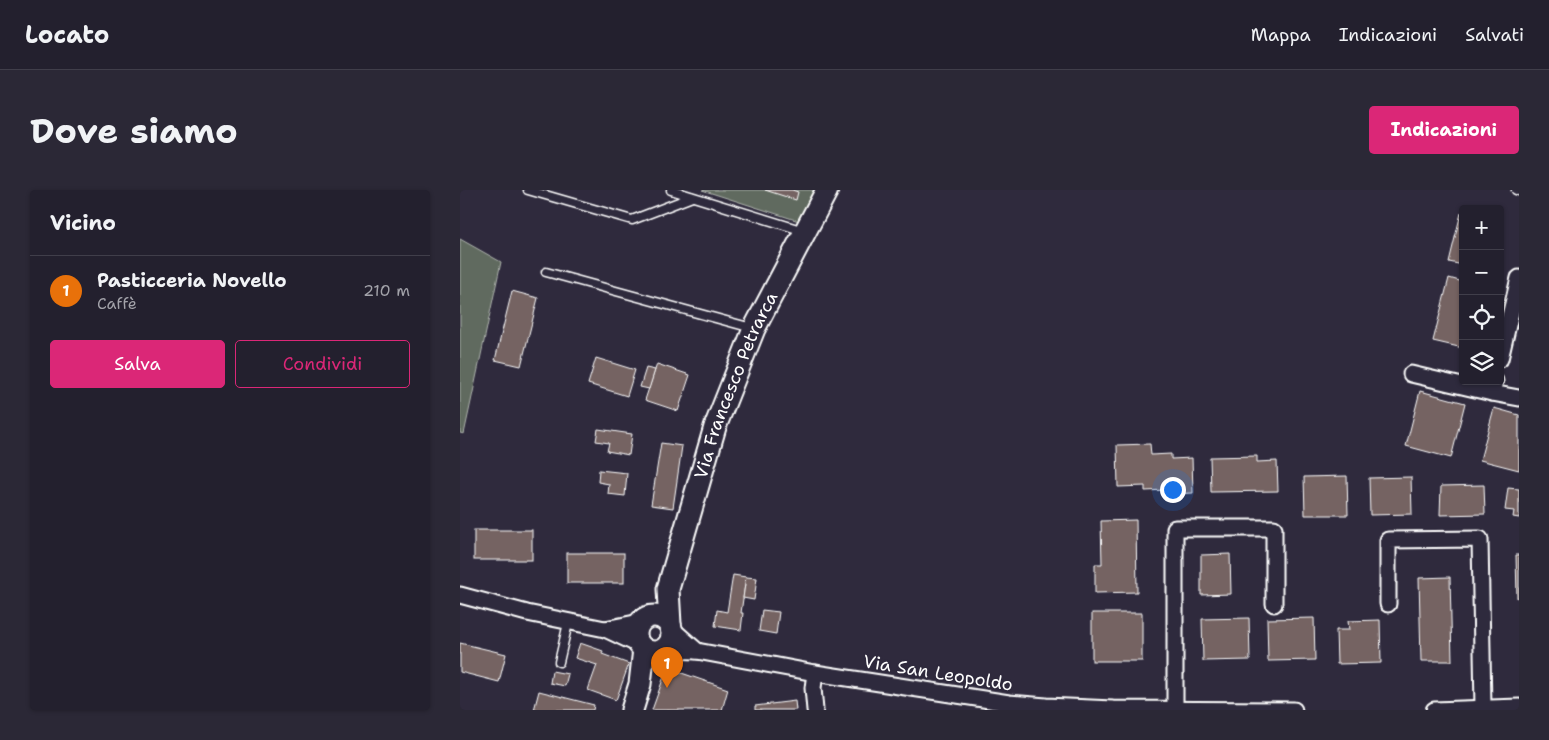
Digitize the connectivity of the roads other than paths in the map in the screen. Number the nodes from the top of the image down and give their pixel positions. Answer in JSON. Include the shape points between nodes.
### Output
{"nodes":[{"id":1,"x":528,"y":190,"type":"edge"},
{"id":2,"x":672,"y":190,"type":"edge"},
{"id":3,"x":827,"y":190,"type":"edge"},
{"id":4,"x":692,"y":196,"type":"junction"},
{"id":5,"x":804,"y":231,"type":"junction"},
{"id":6,"x":546,"y":272,"type":"dead end"},
{"id":7,"x":1519,"y":278,"type":"edge"},
{"id":8,"x":754,"y":329,"type":"junction"},
{"id":9,"x":1504,"y":342,"type":"edge"},
{"id":10,"x":1411,"y":374,"type":"dead end"},
{"id":11,"x":1494,"y":387,"type":"edge"},
{"id":12,"x":1519,"y":398,"type":"edge"},
{"id":13,"x":668,"y":589,"type":"junction"},
{"id":14,"x":460,"y":595,"type":"edge"},
{"id":15,"x":1274,"y":604,"type":"dead end"},
{"id":16,"x":1388,"y":604,"type":"dead end"},
{"id":17,"x":642,"y":620,"type":"junction"},
{"id":18,"x":568,"y":623,"type":"junction"},
{"id":19,"x":671,"y":627,"type":"junction"},
{"id":20,"x":605,"y":629,"type":"junction"},
{"id":21,"x":651,"y":649,"type":"junction"},
{"id":22,"x":698,"y":651,"type":"junction"},
{"id":23,"x":559,"y":662,"type":"dead end"},
{"id":24,"x":815,"y":673,"type":"junction"},
{"id":25,"x":1519,"y":707,"type":"edge"},
{"id":26,"x":1175,"y":708,"type":"junction"},
{"id":27,"x":1113,"y":709,"type":"edge"},
{"id":28,"x":1470,"y":709,"type":"edge"},
{"id":29,"x":632,"y":710,"type":"edge"},
{"id":30,"x":815,"y":710,"type":"edge"},
{"id":31,"x":1294,"y":710,"type":"edge"},
{"id":32,"x":1434,"y":710,"type":"edge"}],
"edges":[{"from":1,"to":4,"type":"lane","via":[[632,220]]},
{"from":2,"to":4,"type":"lane"},
{"from":3,"to":5,"type":"street","name":"Via Francesco Petrarca"},
{"from":4,"to":5,"type":"lane"},
{"from":5,"to":8,"type":"street","name":"Via Francesco Petrarca"},
{"from":6,"to":8,"type":"lane"},
{"from":7,"to":9,"type":"street"},
{"from":8,"to":13,"type":"street","name":"Via Francesco Petrarca","via":[[715,427]]},
{"from":10,"to":11,"type":"street"},
{"from":11,"to":12,"type":"street"},
{"from":13,"to":17,"type":"street","name":"Via Francesco Petrarca"},
{"from":13,"to":19,"type":"street","name":"Via Francesco Petrarca"},
{"from":14,"to":18,"type":"street"},
{"from":15,"to":26,"type":"street","via":[[1274,528],[1175,528]]},
{"from":16,"to":28,"type":"street","via":[[1388,540],[1480,539]]},
{"from":17,"to":19,"type":"street","via":[[661,616]]},
{"from":17,"to":20,"type":"street"},
{"from":17,"to":21,"type":"street","via":[[636,633]]},
{"from":18,"to":20,"type":"street"},
{"from":18,"to":23,"type":"lane"},
{"from":19,"to":21,"type":"street","via":[[672,641],[667,648]]},
{"from":19,"to":22,"type":"street","name":"Via San Leopoldo"},
{"from":20,"to":21,"type":"street"},
{"from":21,"to":22,"type":"street","name":"Via San Leopoldo"},
{"from":21,"to":29,"type":"street"},
{"from":22,"to":24,"type":"street","name":"Via San Leopoldo"},
{"from":24,"to":27,"type":"street","name":"Via San Leopoldo","via":[[954,702]]},
{"from":24,"to":30,"type":"street","via":[[812,688]]},
{"from":25,"to":28,"type":"street"},
{"from":26,"to":27,"type":"street","name":"Via San Leopoldo"},
{"from":26,"to":31,"type":"street","name":"Via San Leopoldo"},
{"from":28,"to":32,"type":"street"}]}
